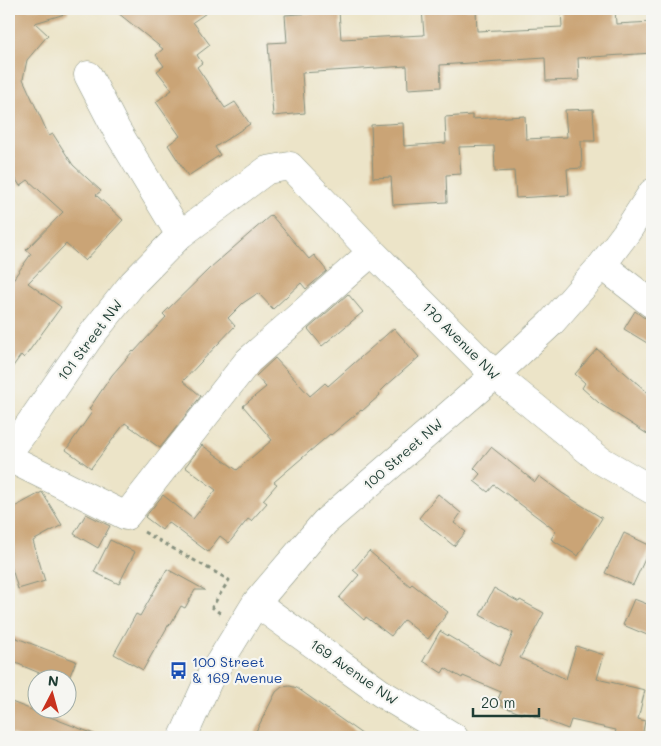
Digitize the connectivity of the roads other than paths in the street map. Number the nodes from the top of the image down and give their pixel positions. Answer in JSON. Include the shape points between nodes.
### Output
{"nodes":[{"id":1,"x":88,"y":75,"type":"dead end"},
{"id":2,"x":290,"y":166,"type":"joint"},
{"id":3,"x":652,"y":193,"type":"edge"},
{"id":4,"x":180,"y":235,"type":"junction"},
{"id":5,"x":372,"y":252,"type":"junction"},
{"id":6,"x":602,"y":265,"type":"junction"},
{"id":7,"x":652,"y":304,"type":"edge"},
{"id":8,"x":494,"y":375,"type":"junction"},
{"id":9,"x":9,"y":452,"type":"edge"},
{"id":10,"x":9,"y":458,"type":"edge"},
{"id":11,"x":652,"y":490,"type":"edge"},
{"id":12,"x":256,"y":603,"type":"junction"},
{"id":13,"x":183,"y":737,"type":"edge"},
{"id":14,"x":454,"y":737,"type":"edge"}],
"edges":[{"from":1,"to":4,"type":"street","via":[[116,129]]},
{"from":2,"to":4,"type":"street","name":"101 Street NW","via":[[267,170]]},
{"from":2,"to":5,"type":"street","name":"170 Avenue NW"},
{"from":3,"to":6,"type":"street","name":"100 Street NW"},
{"from":4,"to":9,"type":"street","name":"101 Street NW","via":[[133,283],[89,338]]},
{"from":5,"to":8,"type":"street","name":"170 Avenue NW"},
{"from":5,"to":10,"type":"street","via":[[248,361],[126,516]]},
{"from":6,"to":7,"type":"street"},
{"from":6,"to":8,"type":"street","name":"100 Street NW","via":[[551,323]]},
{"from":8,"to":11,"type":"street","name":"170 Avenue NW","via":[[600,460]]},
{"from":8,"to":12,"type":"street","name":"100 Street NW","via":[[325,522]]},
{"from":12,"to":13,"type":"street","name":"100 Street NW","via":[[208,681]]},
{"from":12,"to":14,"type":"street","name":"169 Avenue NW","via":[[381,693]]}]}
